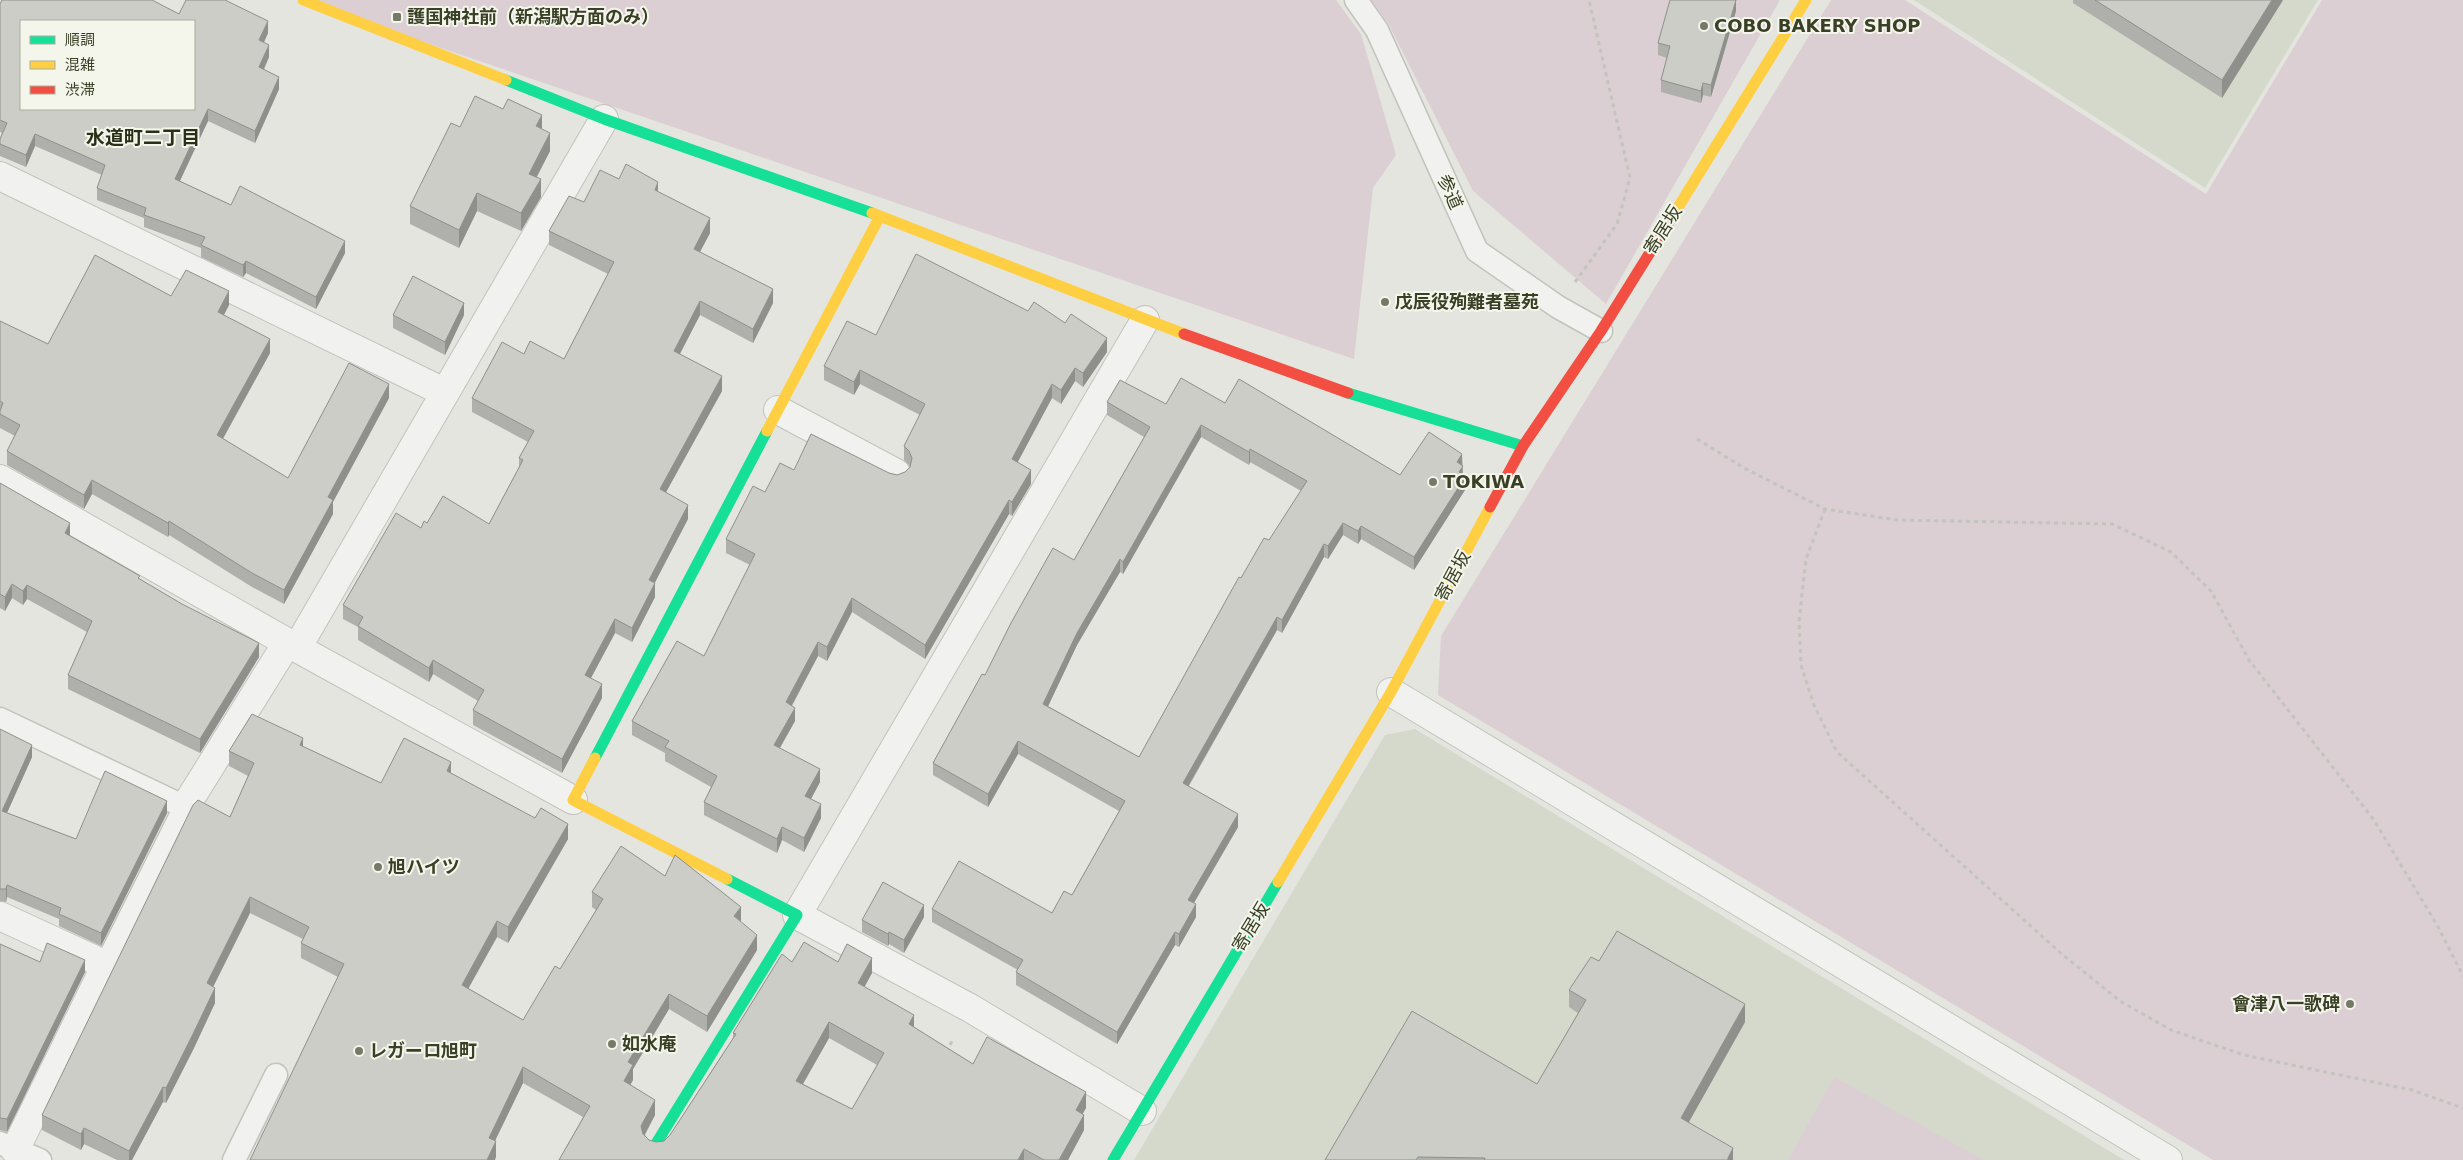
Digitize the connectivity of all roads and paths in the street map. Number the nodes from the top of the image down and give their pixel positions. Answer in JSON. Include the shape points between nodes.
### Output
{"nodes":[{"id":1,"x":303,"y":0,"type":"edge"},
{"id":2,"x":1356,"y":0,"type":"edge"},
{"id":3,"x":1589,"y":0,"type":"edge"},
{"id":4,"x":1806,"y":0,"type":"edge"},
{"id":5,"x":604,"y":119,"type":"junction"},
{"id":6,"x":0,"y":176,"type":"edge"},
{"id":7,"x":880,"y":216,"type":"junction"},
{"id":8,"x":1558,"y":307,"type":"junction"},
{"id":9,"x":1145,"y":320,"type":"junction"},
{"id":10,"x":1601,"y":331,"type":"junction"},
{"id":11,"x":444,"y":392,"type":"junction"},
{"id":12,"x":778,"y":410,"type":"junction"},
{"id":13,"x":1697,"y":439,"type":"dead end"},
{"id":14,"x":1523,"y":446,"type":"junction"},
{"id":15,"x":896,"y":473,"type":"edge"},
{"id":16,"x":0,"y":479,"type":"edge"},
{"id":17,"x":1825,"y":509,"type":"junction"},
{"id":18,"x":292,"y":646,"type":"junction"},
{"id":19,"x":1391,"y":692,"type":"junction"},
{"id":20,"x":0,"y":719,"type":"edge"},
{"id":21,"x":573,"y":800,"type":"junction"},
{"id":22,"x":185,"y":806,"type":"junction"},
{"id":23,"x":797,"y":915,"type":"junction"},
{"id":24,"x":0,"y":916,"type":"edge"},
{"id":25,"x":106,"y":965,"type":"junction"},
{"id":26,"x":2463,"y":976,"type":"edge"},
{"id":27,"x":970,"y":1008,"type":"junction"},
{"id":28,"x":942,"y":1058,"type":"edge"},
{"id":29,"x":276,"y":1075,"type":"dead end"},
{"id":30,"x":2463,"y":1108,"type":"edge"},
{"id":31,"x":1142,"y":1111,"type":"junction"},
{"id":32,"x":657,"y":1142,"type":"edge"},
{"id":33,"x":8,"y":1146,"type":"edge"},
{"id":34,"x":40,"y":1160,"type":"edge"},
{"id":35,"x":234,"y":1160,"type":"edge"},
{"id":36,"x":1113,"y":1160,"type":"edge"},
{"id":37,"x":2168,"y":1160,"type":"edge"}],
"edges":[{"from":1,"to":5,"type":"street"},
{"from":2,"to":8,"type":"lane","name":"参道","via":[[1377,30],[1477,251]]},
{"from":3,"to":8,"type":"path","via":[[1630,178],[1617,224]]},
{"from":4,"to":10,"type":"street","name":"寄居坂"},
{"from":5,"to":7,"type":"street"},
{"from":5,"to":11,"type":"street"},
{"from":6,"to":11,"type":"street"},
{"from":7,"to":9,"type":"street"},
{"from":7,"to":12,"type":"street"},
{"from":8,"to":10,"type":"lane","name":"参道"},
{"from":9,"to":14,"type":"street","via":[[1359,397]]},
{"from":9,"to":23,"type":"street"},
{"from":10,"to":14,"type":"street","name":"寄居坂"},
{"from":11,"to":18,"type":"street"},
{"from":12,"to":15,"type":"street"},
{"from":12,"to":21,"type":"street"},
{"from":13,"to":17,"type":"path","via":[[1744,468]]},
{"from":14,"to":19,"type":"street","name":"寄居坂"},
{"from":16,"to":18,"type":"street"},
{"from":17,"to":26,"type":"path","via":[[1897,520],[2112,524],[2171,552],[2211,591],[2249,660],[2374,820],[2437,925]]},
{"from":17,"to":30,"type":"path","via":[[1806,559],[1799,621],[1801,665],[1814,705],[1836,752],[2063,955],[2128,1006],[2171,1030],[2244,1055],[2412,1090]]},
{"from":18,"to":21,"type":"street"},
{"from":18,"to":22,"type":"street"},
{"from":19,"to":31,"type":"street","name":"寄居坂"},
{"from":19,"to":37,"type":"street"},
{"from":20,"to":22,"type":"lane"},
{"from":21,"to":23,"type":"street"},
{"from":22,"to":25,"type":"lane"},
{"from":23,"to":27,"type":"street"},
{"from":23,"to":32,"type":"street"},
{"from":24,"to":25,"type":"street"},
{"from":25,"to":33,"type":"street"},
{"from":27,"to":28,"type":"path"},
{"from":27,"to":31,"type":"street"},
{"from":29,"to":35,"type":"lane"},
{"from":31,"to":36,"type":"street","name":"寄居坂"},
{"from":33,"to":34,"type":"lane"}]}
